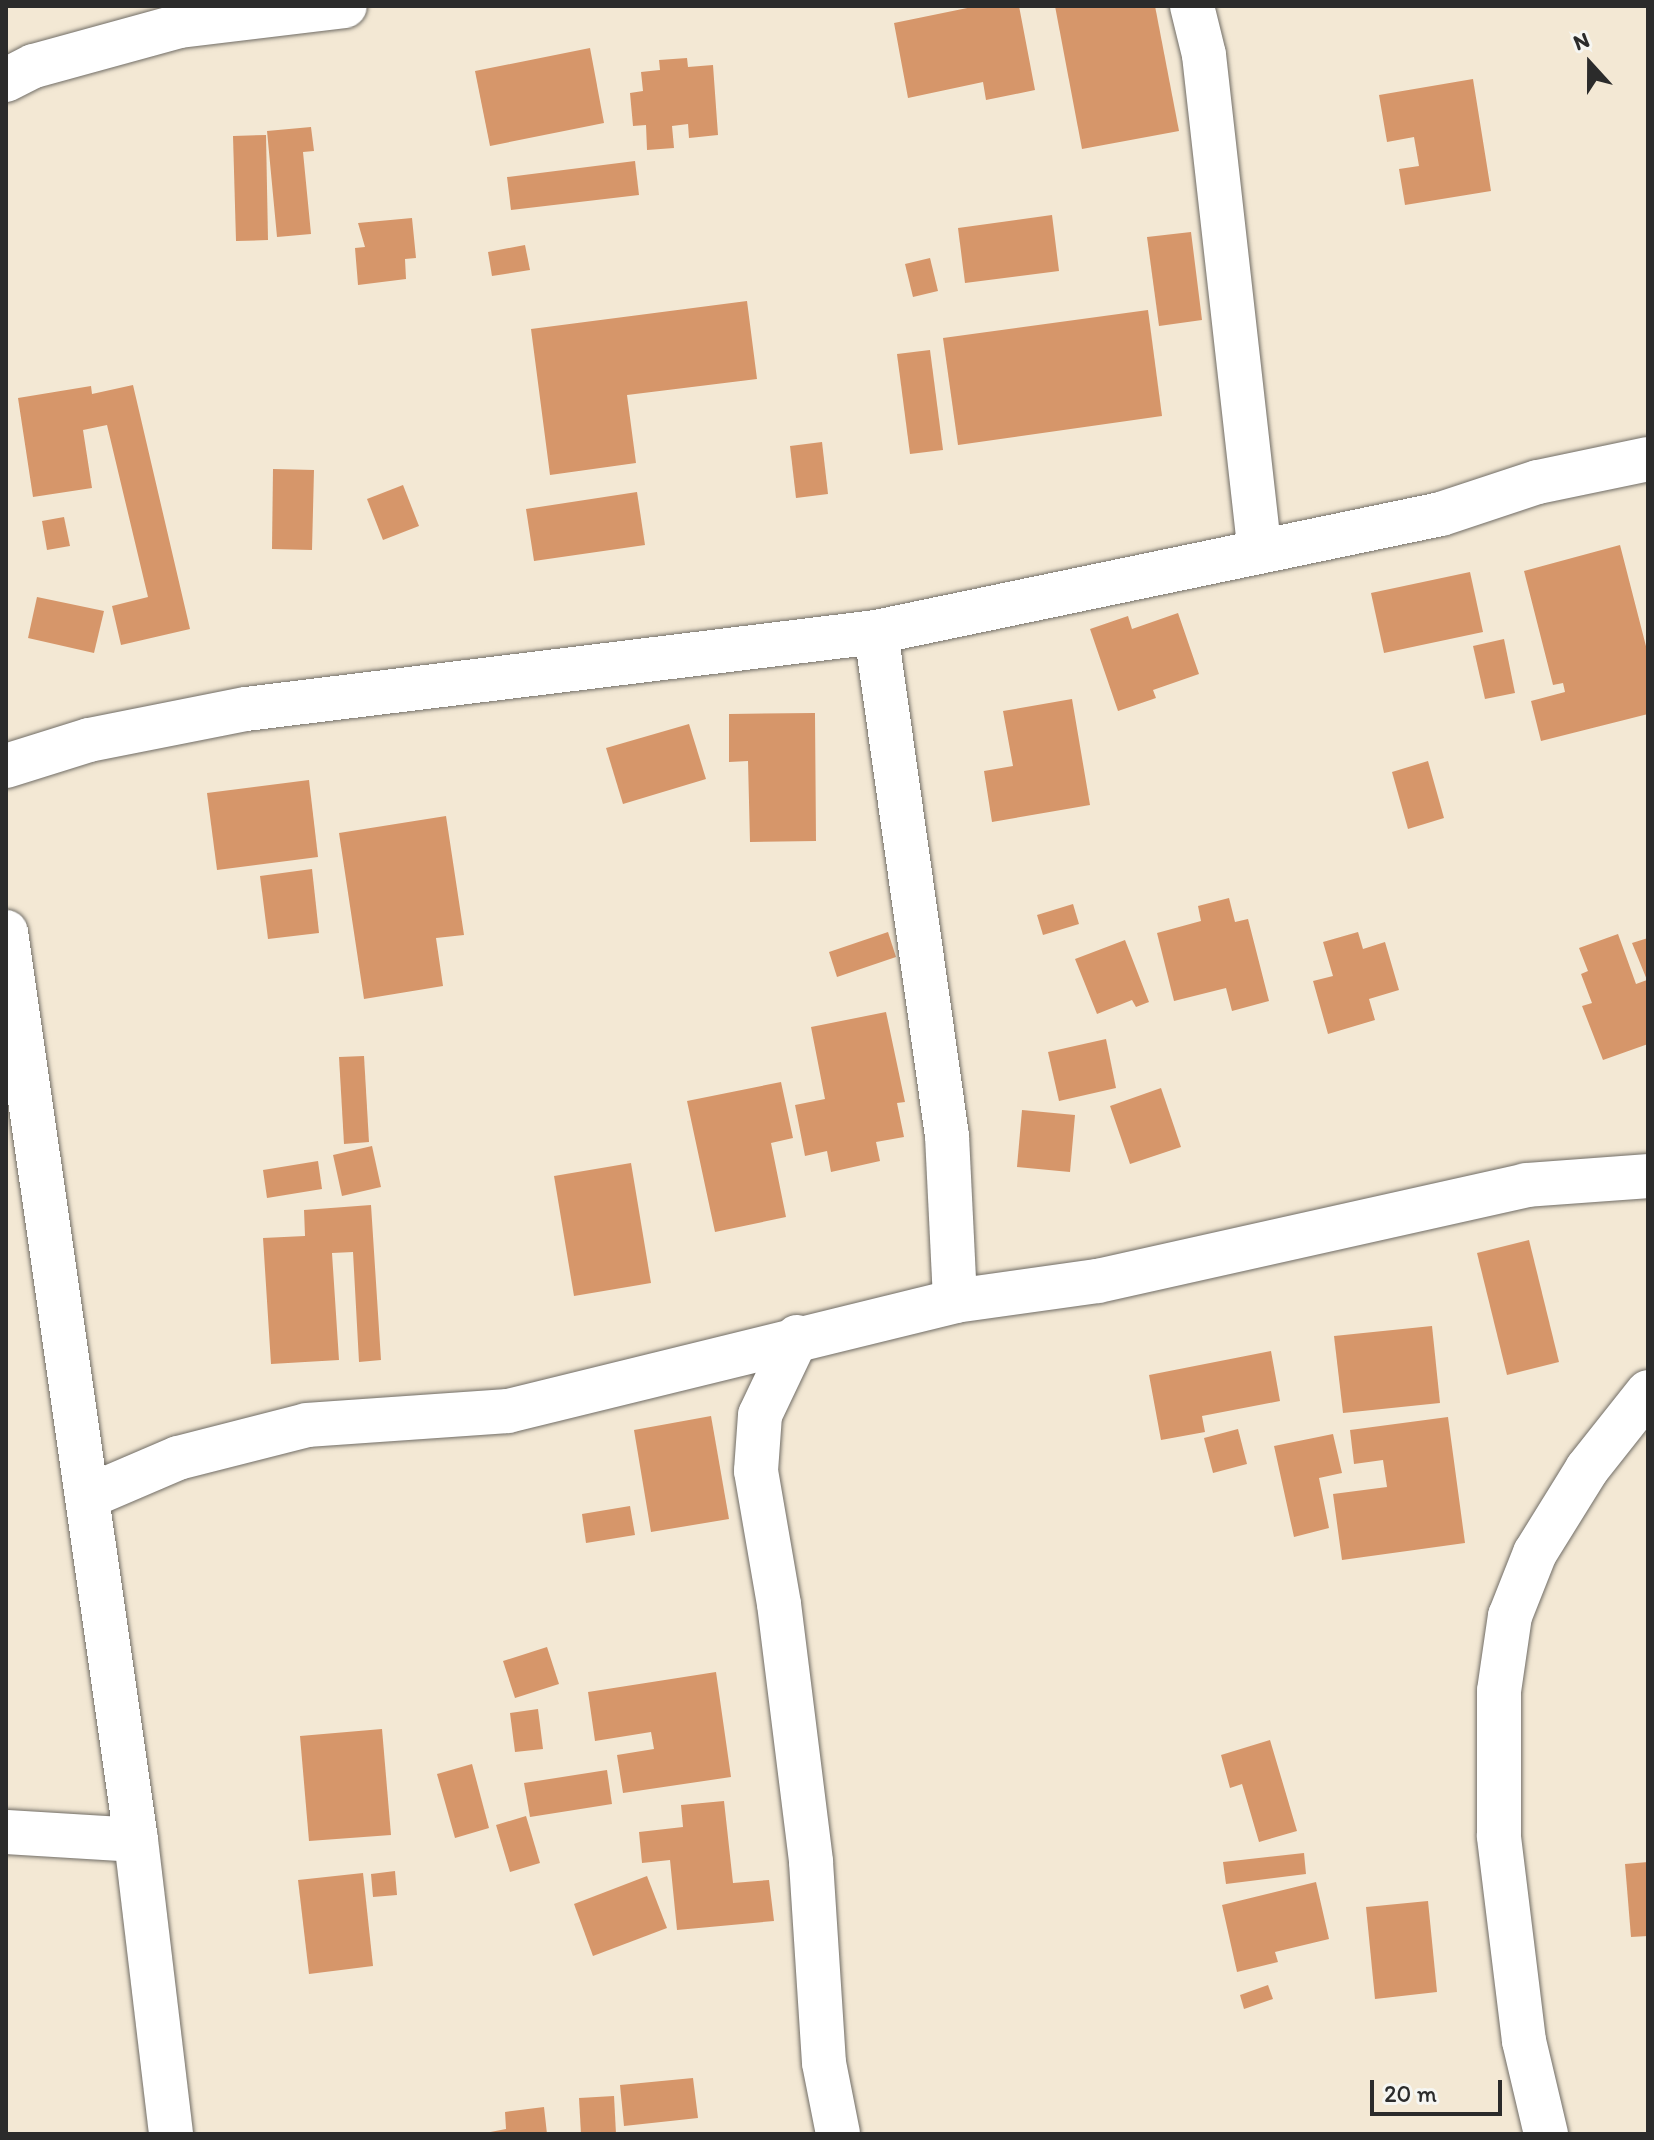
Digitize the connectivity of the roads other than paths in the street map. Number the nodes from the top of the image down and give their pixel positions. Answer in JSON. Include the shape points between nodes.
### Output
{"nodes":[{"id":1,"x":345,"y":6,"type":"edge"},
{"id":2,"x":1192,"y":6,"type":"edge"},
{"id":3,"x":6,"y":80,"type":"edge"},
{"id":4,"x":1648,"y":459,"type":"edge"},
{"id":5,"x":1260,"y":551,"type":"junction"},
{"id":6,"x":876,"y":632,"type":"junction"},
{"id":7,"x":6,"y":766,"type":"edge"},
{"id":8,"x":6,"y":932,"type":"edge"},
{"id":9,"x":1648,"y":1176,"type":"edge"},
{"id":10,"x":955,"y":1301,"type":"junction"},
{"id":11,"x":797,"y":1337,"type":"junction"},
{"id":12,"x":1648,"y":1392,"type":"edge"},
{"id":13,"x":87,"y":1497,"type":"junction"},
{"id":14,"x":6,"y":1832,"type":"edge"},
{"id":15,"x":136,"y":1840,"type":"junction"},
{"id":16,"x":171,"y":2134,"type":"edge"},
{"id":17,"x":838,"y":2134,"type":"edge"},
{"id":18,"x":1546,"y":2134,"type":"edge"}],
"edges":[{"from":1,"to":3,"type":"street","via":[[179,26],[34,66]]},
{"from":2,"to":5,"type":"street","via":[[1204,55]]},
{"from":4,"to":5,"type":"street","via":[[1538,482],[1441,514]]},
{"from":5,"to":6,"type":"street"},
{"from":6,"to":7,"type":"street","via":[[246,709],[89,740]]},
{"from":6,"to":10,"type":"street","via":[[947,1136]]},
{"from":8,"to":13,"type":"street"},
{"from":9,"to":10,"type":"street","via":[[1526,1185],[1098,1281]]},
{"from":10,"to":11,"type":"street"},
{"from":11,"to":13,"type":"street","via":[[670,1375],[508,1411],[366,1418],[233,1441],[131,1474]]},
{"from":11,"to":17,"type":"street","via":[[760,1415],[756,1471],[809,1847],[824,2063]]},
{"from":12,"to":18,"type":"street","via":[[1557,1511],[1535,1553],[1508,1631],[1499,1691],[1499,1836],[1524,2041]]},
{"from":13,"to":15,"type":"street"},
{"from":14,"to":15,"type":"street"},
{"from":15,"to":16,"type":"street"}]}
